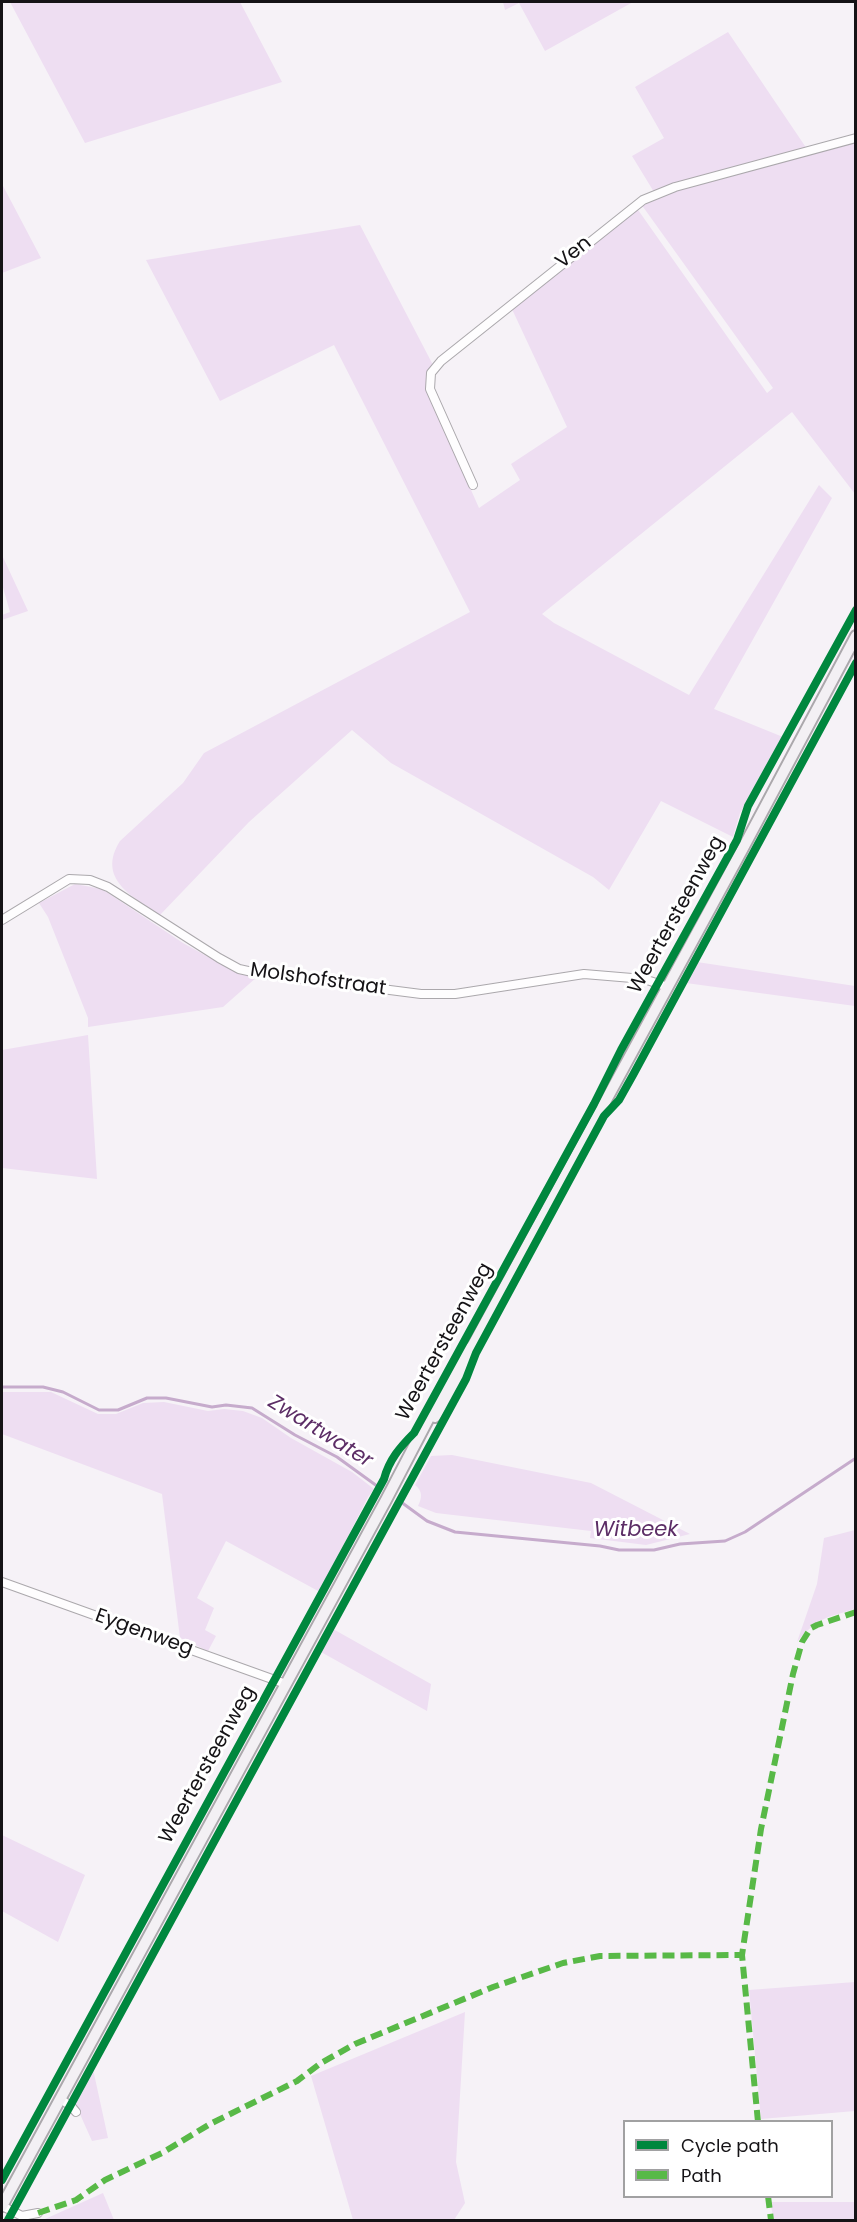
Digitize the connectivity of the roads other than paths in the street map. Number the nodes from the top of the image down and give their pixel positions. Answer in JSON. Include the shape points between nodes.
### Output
{"nodes":[{"id":1,"x":855,"y":138,"type":"edge"},
{"id":2,"x":473,"y":485,"type":"dead end"},
{"id":3,"x":855,"y":636,"type":"edge"},
{"id":4,"x":2,"y":920,"type":"edge"},
{"id":5,"x":668,"y":987,"type":"junction"},
{"id":6,"x":2,"y":1582,"type":"edge"},
{"id":7,"x":286,"y":1684,"type":"junction"},
{"id":8,"x":60,"y":2099,"type":"junction"},
{"id":9,"x":76,"y":2112,"type":"dead end"},
{"id":10,"x":2,"y":2206,"type":"edge"},
{"id":11,"x":38,"y":2213,"type":"dead end"}],
"edges":[{"from":1,"to":2,"type":"street","name":"Ven","via":[[648,197],[441,361],[430,377],[430,389]]},
{"from":3,"to":5,"type":"main road","name":"Weertersteenweg"},
{"from":4,"to":5,"type":"street","name":"Molshofstraat","via":[[69,879],[90,880],[108,887],[219,958],[257,973],[421,994],[455,994],[584,974],[644,979]]},
{"from":5,"to":7,"type":"main road","name":"Weertersteenweg","via":[[473,1345],[446,1402],[420,1438]]},
{"from":6,"to":7,"type":"street","name":"Eygenweg"},
{"from":7,"to":8,"type":"main road","name":"Weertersteenweg"},
{"from":8,"to":9,"type":"street"},
{"from":8,"to":10,"type":"main road","name":"Weertersteenweg"},
{"from":10,"to":11,"type":"street","via":[[22,2216]]}]}
